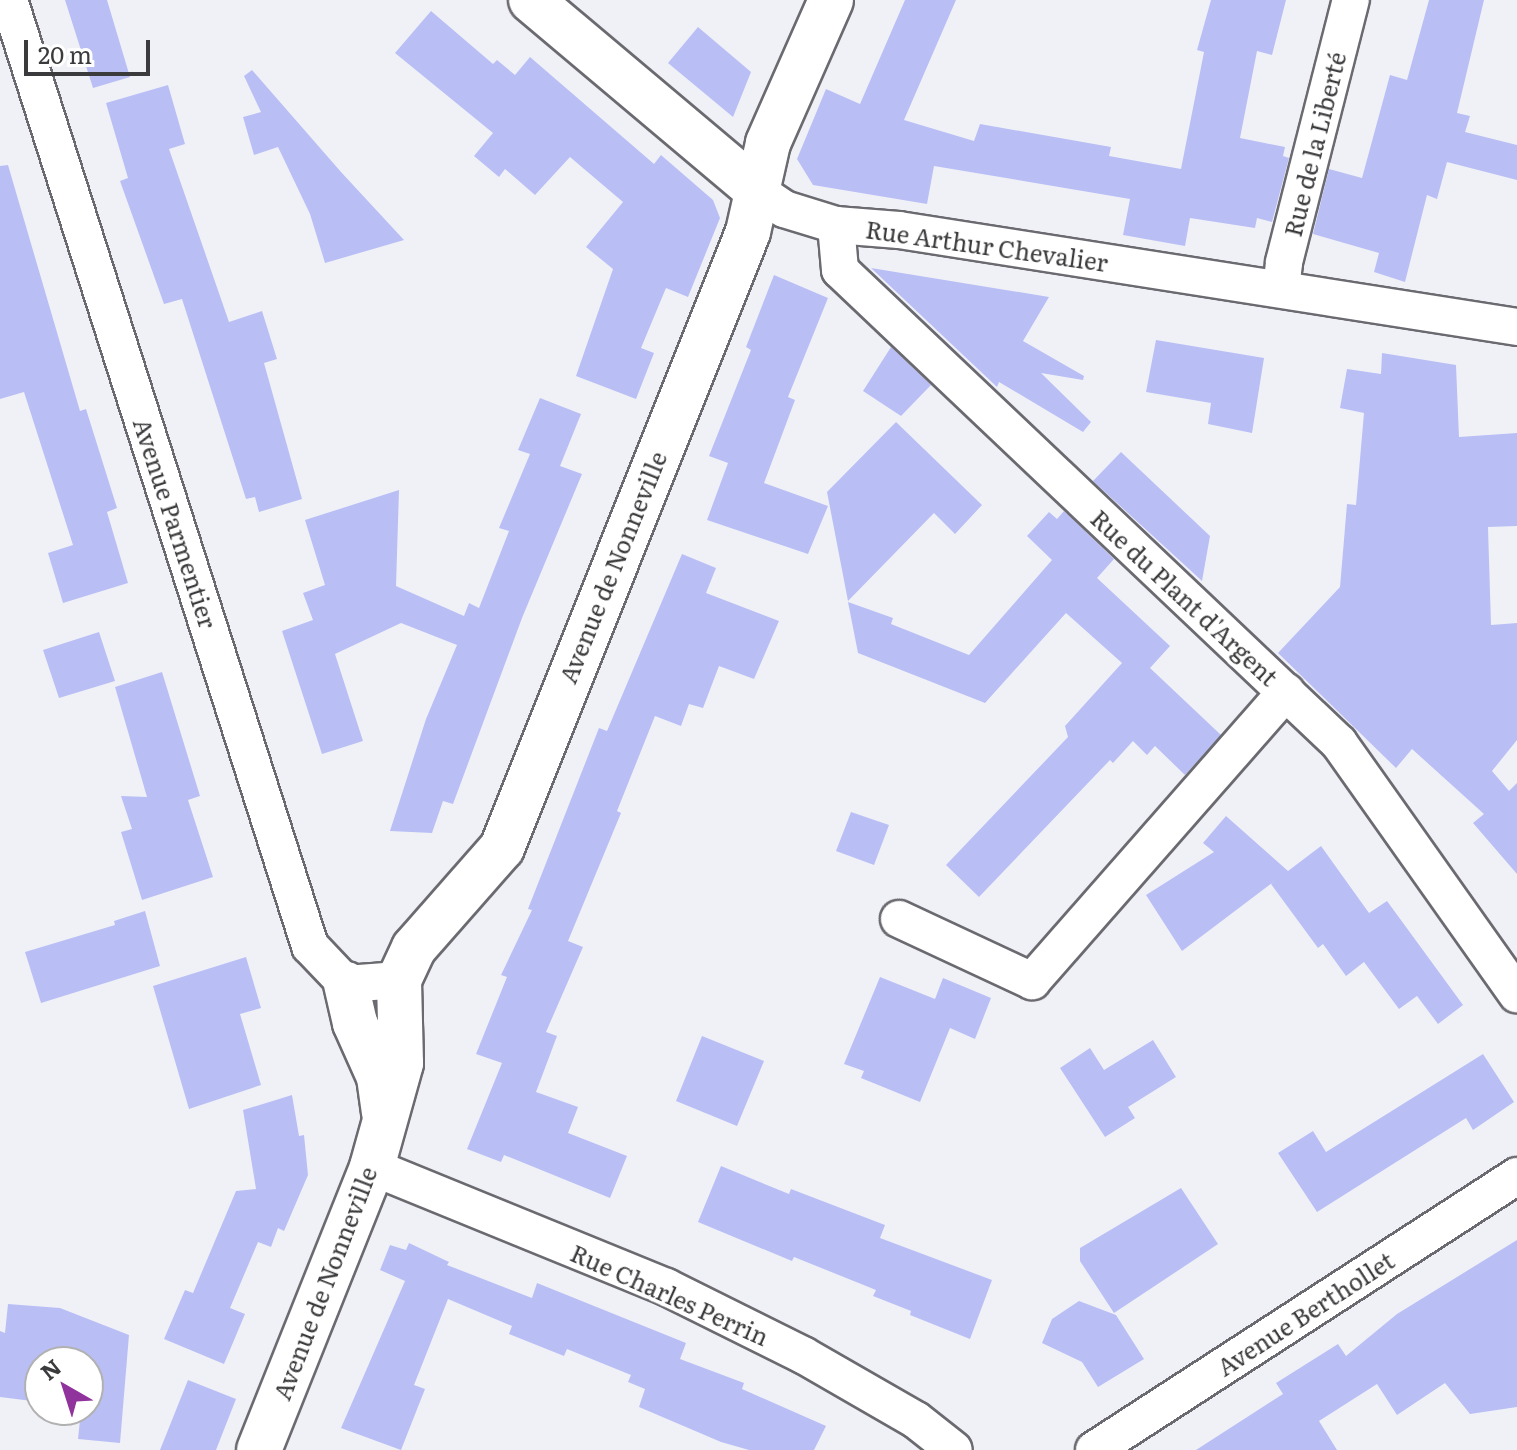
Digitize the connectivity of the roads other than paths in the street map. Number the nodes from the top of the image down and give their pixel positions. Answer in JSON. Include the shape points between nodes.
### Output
{"nodes":[{"id":1,"x":9,"y":0,"type":"edge"},
{"id":2,"x":531,"y":0,"type":"edge"},
{"id":3,"x":831,"y":0,"type":"edge"},
{"id":4,"x":1351,"y":0,"type":"edge"},
{"id":5,"x":759,"y":192,"type":"junction"},
{"id":6,"x":836,"y":225,"type":"junction"},
{"id":7,"x":1281,"y":288,"type":"junction"},
{"id":8,"x":1517,"y":327,"type":"edge"},
{"id":9,"x":1286,"y":692,"type":"junction"},
{"id":10,"x":899,"y":919,"type":"dead end"},
{"id":11,"x":399,"y":980,"type":"junction"},
{"id":12,"x":346,"y":984,"type":"junction"},
{"id":13,"x":1517,"y":994,"type":"edge"},
{"id":14,"x":385,"y":1115,"type":"junction"},
{"id":15,"x":372,"y":1167,"type":"junction"},
{"id":16,"x":1517,"y":1176,"type":"edge"},
{"id":17,"x":259,"y":1450,"type":"edge"},
{"id":18,"x":954,"y":1450,"type":"edge"},
{"id":19,"x":1094,"y":1450,"type":"edge"}],
"edges":[{"from":1,"to":12,"type":"street","name":"Avenue Parmentier","via":[[310,946]]},
{"from":2,"to":5,"type":"street","name":"Rue Arthur Chevalier"},
{"from":3,"to":5,"type":"street","name":"Avenue de Nonneville","via":[[768,143]]},
{"from":4,"to":7,"type":"street","name":"Rue de la Liberté"},
{"from":5,"to":6,"type":"street","name":"Rue Arthur Chevalier","via":[[784,209]]},
{"from":5,"to":11,"type":"street","name":"Avenue de Nonneville","via":[[748,232],[502,848],[414,948]]},
{"from":6,"to":7,"type":"street","name":"Rue Arthur Chevalier"},
{"from":6,"to":9,"type":"street","name":"Rue du Plant d'Argent","via":[[840,270]]},
{"from":7,"to":8,"type":"street","name":"Rue Arthur Chevalier"},
{"from":9,"to":10,"type":"street","via":[[1032,981]]},
{"from":9,"to":13,"type":"street","name":"Rue du Plant d'Argent","via":[[1339,743]]},
{"from":11,"to":12,"type":"street"},
{"from":11,"to":14,"type":"street","name":"Avenue de Nonneville","via":[[401,1063]]},
{"from":12,"to":14,"type":"street","name":"Avenue de Nonneville","via":[[355,1023],[379,1077]]},
{"from":14,"to":15,"type":"street","name":"Avenue de Nonneville"},
{"from":15,"to":17,"type":"street","name":"Avenue de Nonneville"},
{"from":15,"to":18,"type":"street","name":"Rue Charles Perrin","via":[[666,1287],[803,1355],[916,1420]]},
{"from":16,"to":19,"type":"street","name":"Avenue Berthollet"}]}
